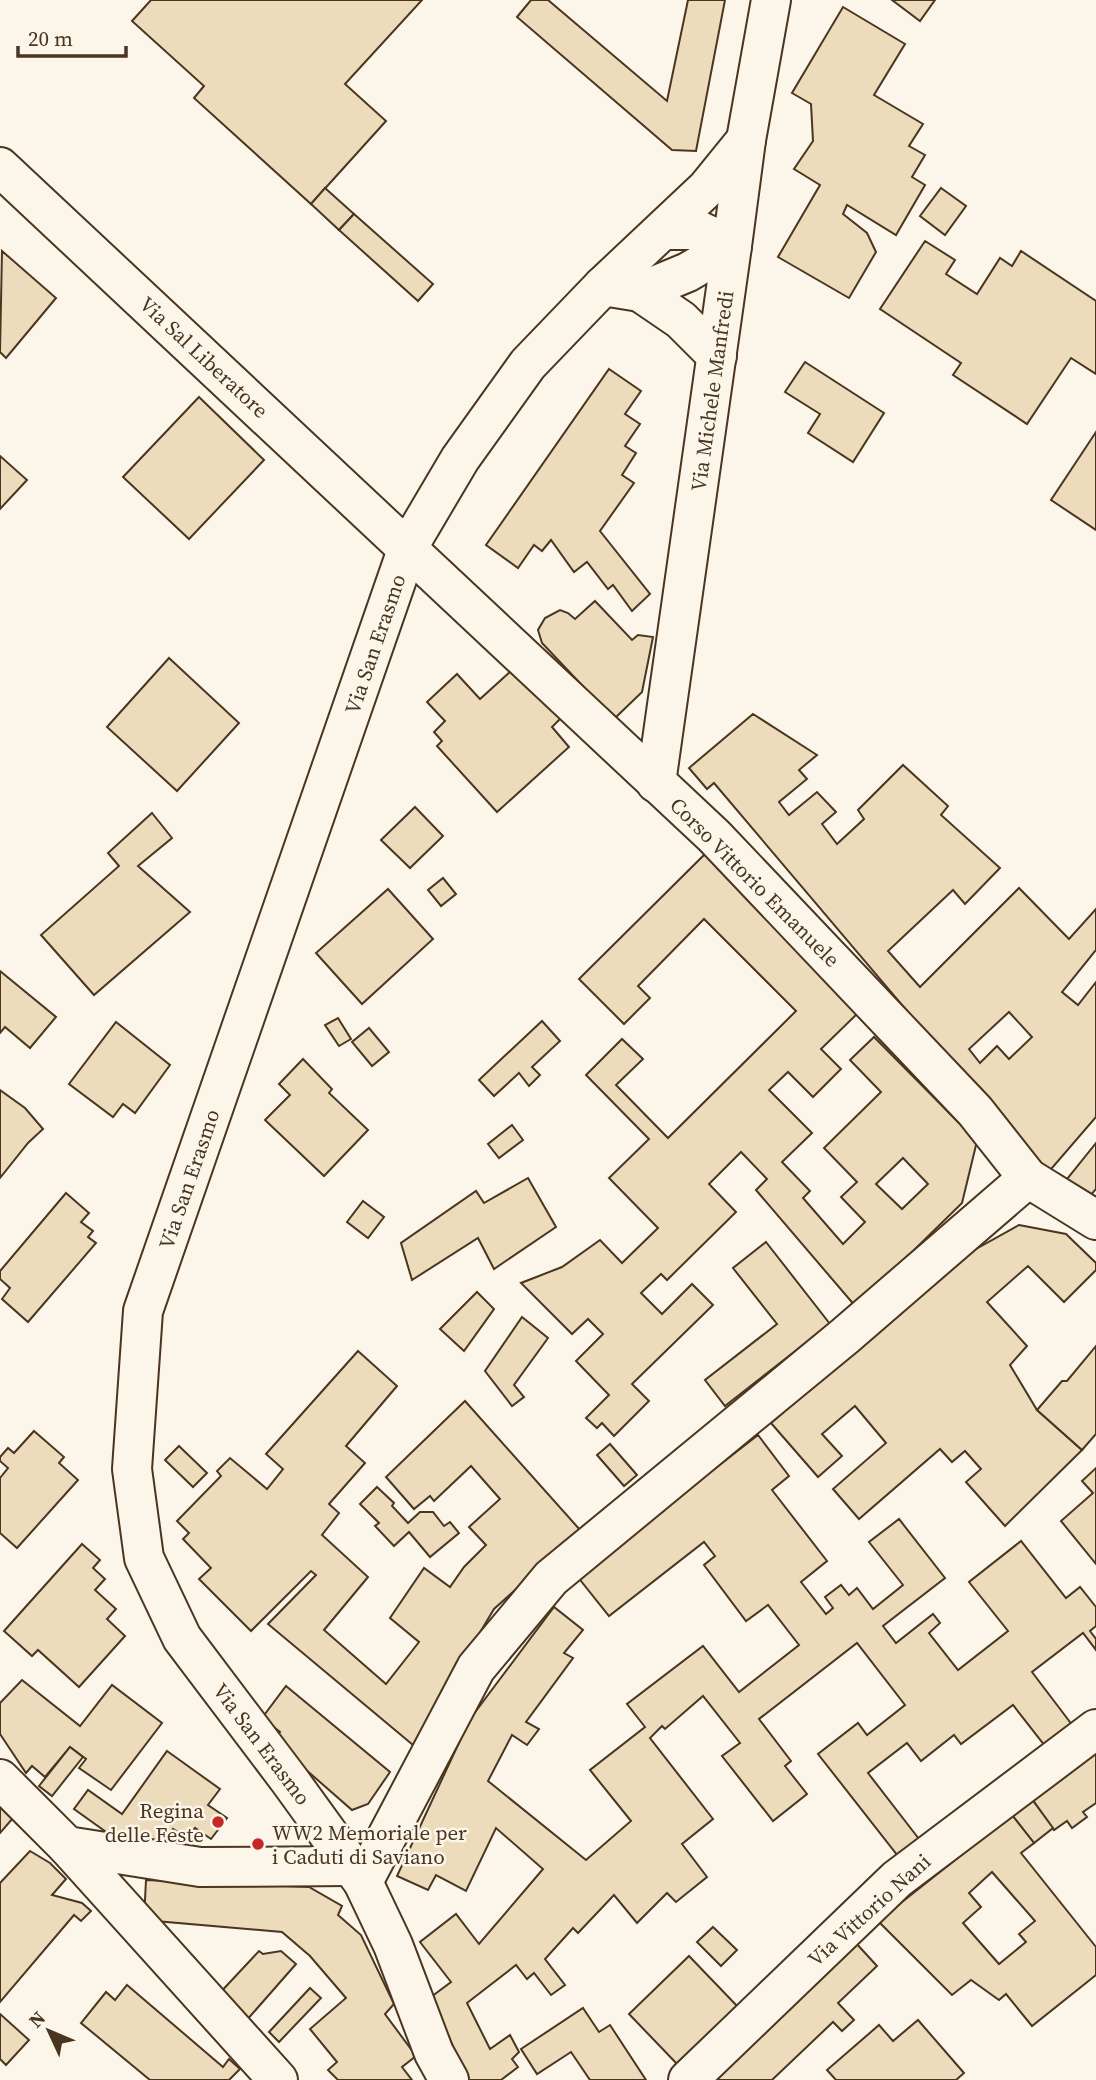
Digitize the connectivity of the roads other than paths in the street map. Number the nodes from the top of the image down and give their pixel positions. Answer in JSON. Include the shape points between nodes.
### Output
{"nodes":[{"id":1,"x":771,"y":0,"type":"edge"},
{"id":2,"x":746,"y":140,"type":"junction"},
{"id":3,"x":0,"y":167,"type":"edge"},
{"id":4,"x":664,"y":230,"type":"junction"},
{"id":5,"x":732,"y":246,"type":"junction"},
{"id":6,"x":603,"y":286,"type":"junction"},
{"id":7,"x":640,"y":292,"type":"junction"},
{"id":8,"x":717,"y":356,"type":"junction"},
{"id":9,"x":408,"y":547,"type":"junction"},
{"id":10,"x":656,"y":783,"type":"junction"},
{"id":11,"x":1028,"y":1178,"type":"junction"},
{"id":12,"x":1096,"y":1220,"type":"edge"},
{"id":13,"x":1096,"y":1729,"type":"edge"},
{"id":14,"x":0,"y":1779,"type":"edge"},
{"id":15,"x":67,"y":1846,"type":"junction"},
{"id":16,"x":357,"y":1874,"type":"junction"},
{"id":17,"x":278,"y":2080,"type":"edge"},
{"id":18,"x":449,"y":2080,"type":"edge"},
{"id":19,"x":688,"y":2080,"type":"edge"}],
"edges":[{"from":1,"to":2,"type":"street","name":"Via Michele Manfredi"},
{"from":2,"to":4,"type":"street","name":"Via San Erasmo"},
{"from":2,"to":5,"type":"street","name":"Via Michele Manfredi"},
{"from":3,"to":9,"type":"street","name":"Via Sal Liberatore"},
{"from":4,"to":5,"type":"street","via":[[698,230]]},
{"from":4,"to":6,"type":"street","name":"Via San Erasmo"},
{"from":5,"to":7,"type":"street","via":[[688,272]]},
{"from":5,"to":8,"type":"street","name":"Via Michele Manfredi"},
{"from":6,"to":7,"type":"street"},
{"from":6,"to":9,"type":"street","name":"Via San Erasmo","via":[[528,364],[460,459]]},
{"from":7,"to":8,"type":"street","via":[[681,320]]},
{"from":8,"to":10,"type":"street","name":"Via Michele Manfredi"},
{"from":9,"to":10,"type":"street","name":"Corso Vittorio Emanuele"},
{"from":9,"to":16,"type":"street","name":"Via San Erasmo","via":[[143,1311],[132,1469],[144,1558],[182,1637]]},
{"from":10,"to":11,"type":"street","name":"Corso Vittorio Emanuele","via":[[714,836],[975,1111]]},
{"from":11,"to":12,"type":"street","name":"Corso Vittorio Emanuele"},
{"from":11,"to":16,"type":"street","via":[[551,1578],[476,1668]]},
{"from":13,"to":19,"type":"street","name":"Via Vittorio Nani","via":[[897,1879]]},
{"from":14,"to":15,"type":"street"},
{"from":15,"to":16,"type":"street","via":[[200,1867]]},
{"from":15,"to":17,"type":"street"},
{"from":16,"to":18,"type":"street","name":"Via San Erasmo","via":[[393,1945],[434,2053]]}]}
